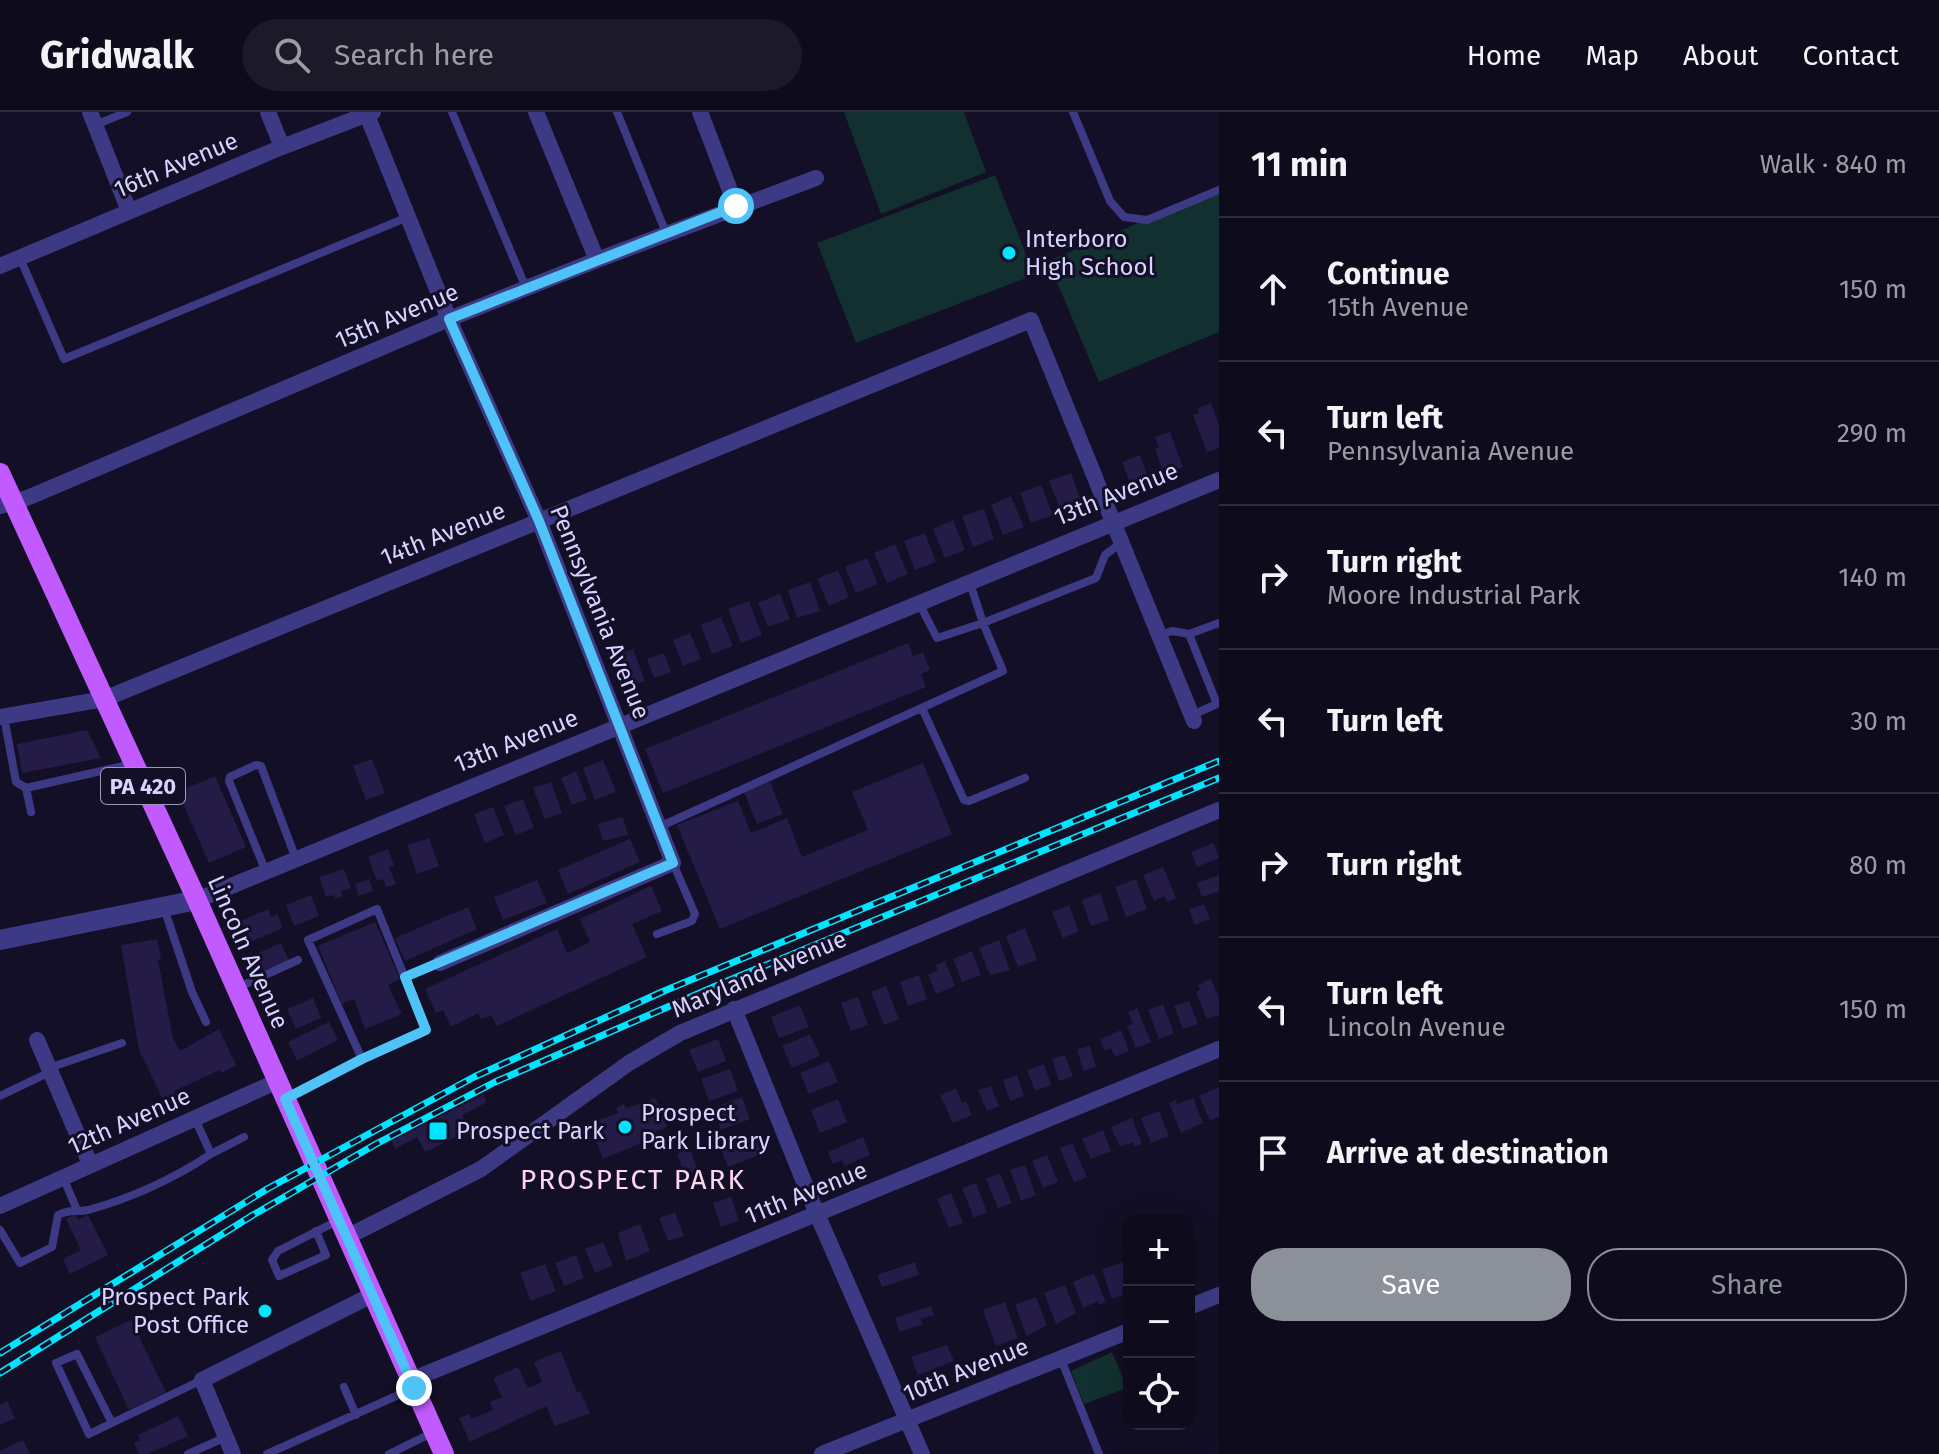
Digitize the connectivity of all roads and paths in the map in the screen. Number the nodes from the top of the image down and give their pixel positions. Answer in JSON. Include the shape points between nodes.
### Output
{"nodes":[{"id":1,"x":127,"y":112,"type":"edge"},
{"id":2,"x":268,"y":112,"type":"edge"},
{"id":3,"x":452,"y":112,"type":"edge"},
{"id":4,"x":536,"y":112,"type":"edge"},
{"id":5,"x":617,"y":112,"type":"edge"},
{"id":6,"x":700,"y":112,"type":"edge"},
{"id":7,"x":1073,"y":112,"type":"edge"},
{"id":8,"x":370,"y":113,"type":"edge"},
{"id":9,"x":93,"y":118,"type":"edge"},
{"id":10,"x":282,"y":147,"type":"junction"},
{"id":11,"x":816,"y":178,"type":"dead end"},
{"id":12,"x":1219,"y":190,"type":"edge"},
{"id":13,"x":736,"y":206,"type":"junction"},
{"id":14,"x":129,"y":211,"type":"junction"},
{"id":15,"x":408,"y":217,"type":"junction"},
{"id":16,"x":666,"y":233,"type":"junction"},
{"id":17,"x":20,"y":257,"type":"junction"},
{"id":18,"x":597,"y":260,"type":"junction"},
{"id":19,"x":0,"y":266,"type":"edge"},
{"id":20,"x":526,"y":288,"type":"junction"},
{"id":21,"x":449,"y":319,"type":"junction"},
{"id":22,"x":0,"y":473,"type":"edge"},
{"id":23,"x":1219,"y":480,"type":"edge"},
{"id":24,"x":7,"y":504,"type":"edge"},
{"id":25,"x":539,"y":521,"type":"junction"},
{"id":26,"x":1113,"y":523,"type":"junction"},
{"id":27,"x":1121,"y":543,"type":"junction"},
{"id":28,"x":970,"y":582,"type":"junction"},
{"id":29,"x":919,"y":603,"type":"junction"},
{"id":30,"x":983,"y":623,"type":"junction"},
{"id":31,"x":1219,"y":623,"type":"edge"},
{"id":32,"x":1189,"y":634,"type":"junction"},
{"id":33,"x":1159,"y":635,"type":"junction"},
{"id":34,"x":104,"y":699,"type":"junction"},
{"id":35,"x":1218,"y":704,"type":"edge"},
{"id":36,"x":922,"y":708,"type":"junction"},
{"id":37,"x":2,"y":717,"type":"edge"},
{"id":38,"x":1193,"y":718,"type":"joint"},
{"id":39,"x":620,"y":726,"type":"junction"},
{"id":40,"x":133,"y":764,"type":"junction"},
{"id":41,"x":1025,"y":778,"type":"dead end"},
{"id":42,"x":26,"y":788,"type":"junction"},
{"id":43,"x":1219,"y":810,"type":"edge"},
{"id":44,"x":31,"y":812,"type":"dead end"},
{"id":45,"x":659,"y":827,"type":"junction"},
{"id":46,"x":296,"y":860,"type":"junction"},
{"id":47,"x":673,"y":863,"type":"junction"},
{"id":48,"x":266,"y":872,"type":"junction"},
{"id":49,"x":197,"y":900,"type":"junction"},
{"id":50,"x":164,"y":907,"type":"junction"},
{"id":51,"x":657,"y":934,"type":"dead end"},
{"id":52,"x":0,"y":940,"type":"edge"},
{"id":53,"x":298,"y":960,"type":"dead end"},
{"id":54,"x":440,"y":963,"type":"joint"},
{"id":55,"x":405,"y":977,"type":"junction"},
{"id":56,"x":236,"y":989,"type":"junction"},
{"id":57,"x":734,"y":1009,"type":"junction"},
{"id":58,"x":206,"y":1022,"type":"dead end"},
{"id":59,"x":37,"y":1040,"type":"dead end"},
{"id":60,"x":122,"y":1043,"type":"dead end"},
{"id":61,"x":1219,"y":1049,"type":"edge"},
{"id":62,"x":362,"y":1059,"type":"junction"},
{"id":63,"x":49,"y":1070,"type":"junction"},
{"id":64,"x":282,"y":1090,"type":"junction"},
{"id":65,"x":0,"y":1096,"type":"edge"},
{"id":66,"x":194,"y":1118,"type":"junction"},
{"id":67,"x":244,"y":1137,"type":"dead end"},
{"id":68,"x":211,"y":1154,"type":"junction"},
{"id":69,"x":90,"y":1164,"type":"junction"},
{"id":70,"x":63,"y":1176,"type":"junction"},
{"id":71,"x":0,"y":1206,"type":"edge"},
{"id":72,"x":77,"y":1210,"type":"junction"},
{"id":73,"x":817,"y":1214,"type":"junction"},
{"id":74,"x":343,"y":1228,"type":"junction"},
{"id":75,"x":0,"y":1230,"type":"edge"},
{"id":76,"x":316,"y":1231,"type":"junction"},
{"id":77,"x":374,"y":1294,"type":"junction"},
{"id":78,"x":1219,"y":1295,"type":"edge"},
{"id":79,"x":1195,"y":1305,"type":"edge"},
{"id":80,"x":1123,"y":1333,"type":"edge"},
{"id":81,"x":1060,"y":1358,"type":"junction"},
{"id":82,"x":202,"y":1380,"type":"junction"},
{"id":83,"x":412,"y":1384,"type":"junction"},
{"id":84,"x":344,"y":1387,"type":"dead end"},
{"id":85,"x":356,"y":1415,"type":"junction"},
{"id":86,"x":908,"y":1419,"type":"junction"},
{"id":87,"x":112,"y":1423,"type":"junction"},
{"id":88,"x":434,"y":1432,"type":"junction"},
{"id":89,"x":226,"y":1437,"type":"junction"},
{"id":90,"x":188,"y":1454,"type":"edge"},
{"id":91,"x":233,"y":1454,"type":"edge"},
{"id":92,"x":267,"y":1454,"type":"edge"},
{"id":93,"x":389,"y":1454,"type":"edge"},
{"id":94,"x":444,"y":1454,"type":"edge"},
{"id":95,"x":822,"y":1454,"type":"edge"},
{"id":96,"x":922,"y":1454,"type":"edge"},
{"id":97,"x":1099,"y":1454,"type":"edge"}],
"edges":[{"from":1,"to":9,"type":"lane"},
{"from":2,"to":10,"type":"street"},
{"from":3,"to":20,"type":"lane"},
{"from":4,"to":18,"type":"street"},
{"from":5,"to":16,"type":"lane"},
{"from":6,"to":13,"type":"street"},
{"from":7,"to":12,"type":"lane","via":[[1110,201],[1124,217],[1147,220]]},
{"from":8,"to":10,"type":"street","name":"16th Avenue"},
{"from":8,"to":15,"type":"street","name":"Pennsylvania Avenue"},
{"from":9,"to":14,"type":"street"},
{"from":10,"to":14,"type":"street","name":"16th Avenue"},
{"from":11,"to":13,"type":"street","name":"15th Avenue"},
{"from":13,"to":16,"type":"street","name":"15th Avenue"},
{"from":14,"to":17,"type":"street","name":"16th Avenue"},
{"from":15,"to":17,"type":"lane","via":[[64,359]]},
{"from":15,"to":21,"type":"street","name":"Pennsylvania Avenue"},
{"from":16,"to":18,"type":"street","name":"15th Avenue"},
{"from":17,"to":19,"type":"street","name":"16th Avenue"},
{"from":18,"to":20,"type":"street","name":"15th Avenue"},
{"from":20,"to":21,"type":"street","name":"15th Avenue"},
{"from":21,"to":24,"type":"street","name":"15th Avenue"},
{"from":21,"to":25,"type":"street","name":"Pennsylvania Avenue"},
{"from":22,"to":24,"type":"main road","name":"Lincoln Avenue","number":"PA 420"},
{"from":23,"to":26,"type":"street","name":"13th Avenue"},
{"from":24,"to":34,"type":"main road","name":"Lincoln Avenue","number":"PA 420"},
{"from":25,"to":26,"type":"street","name":"14th Avenue","via":[[1031,320]]},
{"from":25,"to":34,"type":"street","name":"14th Avenue"},
{"from":25,"to":39,"type":"street","name":"Pennsylvania Avenue"},
{"from":26,"to":27,"type":"street"},
{"from":26,"to":28,"type":"street","name":"13th Avenue"},
{"from":27,"to":30,"type":"lane","via":[[1105,555],[1096,578]]},
{"from":27,"to":33,"type":"street"},
{"from":28,"to":29,"type":"street","name":"13th Avenue"},
{"from":28,"to":30,"type":"lane"},
{"from":29,"to":30,"type":"lane","via":[[937,638]]},
{"from":29,"to":39,"type":"street","name":"13th Avenue"},
{"from":30,"to":36,"type":"lane","via":[[1003,671]]},
{"from":31,"to":32,"type":"lane"},
{"from":32,"to":33,"type":"lane"},
{"from":32,"to":35,"type":"lane"},
{"from":33,"to":38,"type":"street"},
{"from":34,"to":37,"type":"street","name":"14th Avenue"},
{"from":34,"to":40,"type":"main road","name":"Lincoln Avenue","number":"PA 420"},
{"from":35,"to":38,"type":"lane"},
{"from":36,"to":41,"type":"lane","via":[[964,800]]},
{"from":36,"to":45,"type":"lane"},
{"from":37,"to":42,"type":"lane","via":[[16,782]]},
{"from":39,"to":45,"type":"street","name":"Pennsylvania Avenue"},
{"from":39,"to":46,"type":"street","name":"13th Avenue"},
{"from":40,"to":42,"type":"lane"},
{"from":40,"to":49,"type":"main road","name":"Lincoln Avenue","number":"PA 420"},
{"from":42,"to":44,"type":"lane"},
{"from":43,"to":57,"type":"street","name":"Maryland Avenue"},
{"from":45,"to":47,"type":"street","name":"Pennsylvania Avenue"},
{"from":46,"to":48,"type":"street","name":"13th Avenue"},
{"from":46,"to":48,"type":"lane","via":[[261,766],[256,765],[229,781]]},
{"from":47,"to":51,"type":"lane","via":[[695,914],[692,921]]},
{"from":47,"to":54,"type":"street"},
{"from":48,"to":49,"type":"street","name":"13th Avenue"},
{"from":49,"to":50,"type":"street","name":"13th Avenue"},
{"from":49,"to":56,"type":"main road","name":"Lincoln Avenue","number":"PA 420"},
{"from":50,"to":52,"type":"street","name":"13th Avenue"},
{"from":50,"to":58,"type":"lane"},
{"from":53,"to":56,"type":"lane"},
{"from":54,"to":55,"type":"lane"},
{"from":55,"to":62,"type":"lane","via":[[426,1030]]},
{"from":55,"to":62,"type":"lane","via":[[377,909],[308,940]]},
{"from":56,"to":64,"type":"main road","name":"Lincoln Avenue","number":"PA 420"},
{"from":57,"to":73,"type":"street"},
{"from":57,"to":74,"type":"street","name":"Maryland Avenue","via":[[629,1063],[481,1169]]},
{"from":59,"to":63,"type":"street"},
{"from":60,"to":63,"type":"lane"},
{"from":61,"to":73,"type":"street","name":"11th Avenue"},
{"from":62,"to":64,"type":"lane"},
{"from":63,"to":65,"type":"lane"},
{"from":63,"to":69,"type":"street"},
{"from":64,"to":66,"type":"street","name":"12th Avenue"},
{"from":64,"to":74,"type":"main road","name":"Lincoln Avenue","number":"PA 420"},
{"from":66,"to":68,"type":"lane"},
{"from":66,"to":69,"type":"street","name":"12th Avenue"},
{"from":67,"to":68,"type":"lane"},
{"from":68,"to":72,"type":"lane","via":[[148,1188]]},
{"from":69,"to":70,"type":"street","name":"12th Avenue"},
{"from":70,"to":71,"type":"street","name":"12th Avenue"},
{"from":70,"to":72,"type":"lane"},
{"from":72,"to":75,"type":"lane","via":[[58,1215],[52,1247],[20,1263]]},
{"from":73,"to":83,"type":"street","name":"11th Avenue"},
{"from":73,"to":86,"type":"street"},
{"from":74,"to":76,"type":"lane"},
{"from":74,"to":77,"type":"main road","name":"Lincoln Avenue","number":"PA 420"},
{"from":76,"to":76,"type":"lane","via":[[278,1251],[272,1260],[279,1276],[326,1255]]},
{"from":77,"to":82,"type":"street"},
{"from":77,"to":83,"type":"main road","name":"Lincoln Avenue","number":"PA 420"},
{"from":78,"to":79,"type":"street"},
{"from":80,"to":81,"type":"street","name":"10th Avenue"},
{"from":81,"to":86,"type":"street","name":"10th Avenue"},
{"from":81,"to":97,"type":"lane"},
{"from":82,"to":87,"type":"lane"},
{"from":82,"to":89,"type":"street"},
{"from":83,"to":85,"type":"lane"},
{"from":83,"to":88,"type":"main road","name":"Lincoln Avenue","number":"PA 420"},
{"from":84,"to":85,"type":"lane"},
{"from":85,"to":92,"type":"lane"},
{"from":86,"to":95,"type":"street","name":"10th Avenue"},
{"from":86,"to":96,"type":"street"},
{"from":87,"to":87,"type":"lane","via":[[89,1434],[56,1363],[77,1354]]},
{"from":88,"to":93,"type":"lane"},
{"from":88,"to":94,"type":"main road","name":"Lincoln Avenue","number":"PA 420"},
{"from":89,"to":90,"type":"lane"},
{"from":89,"to":91,"type":"street"}]}
